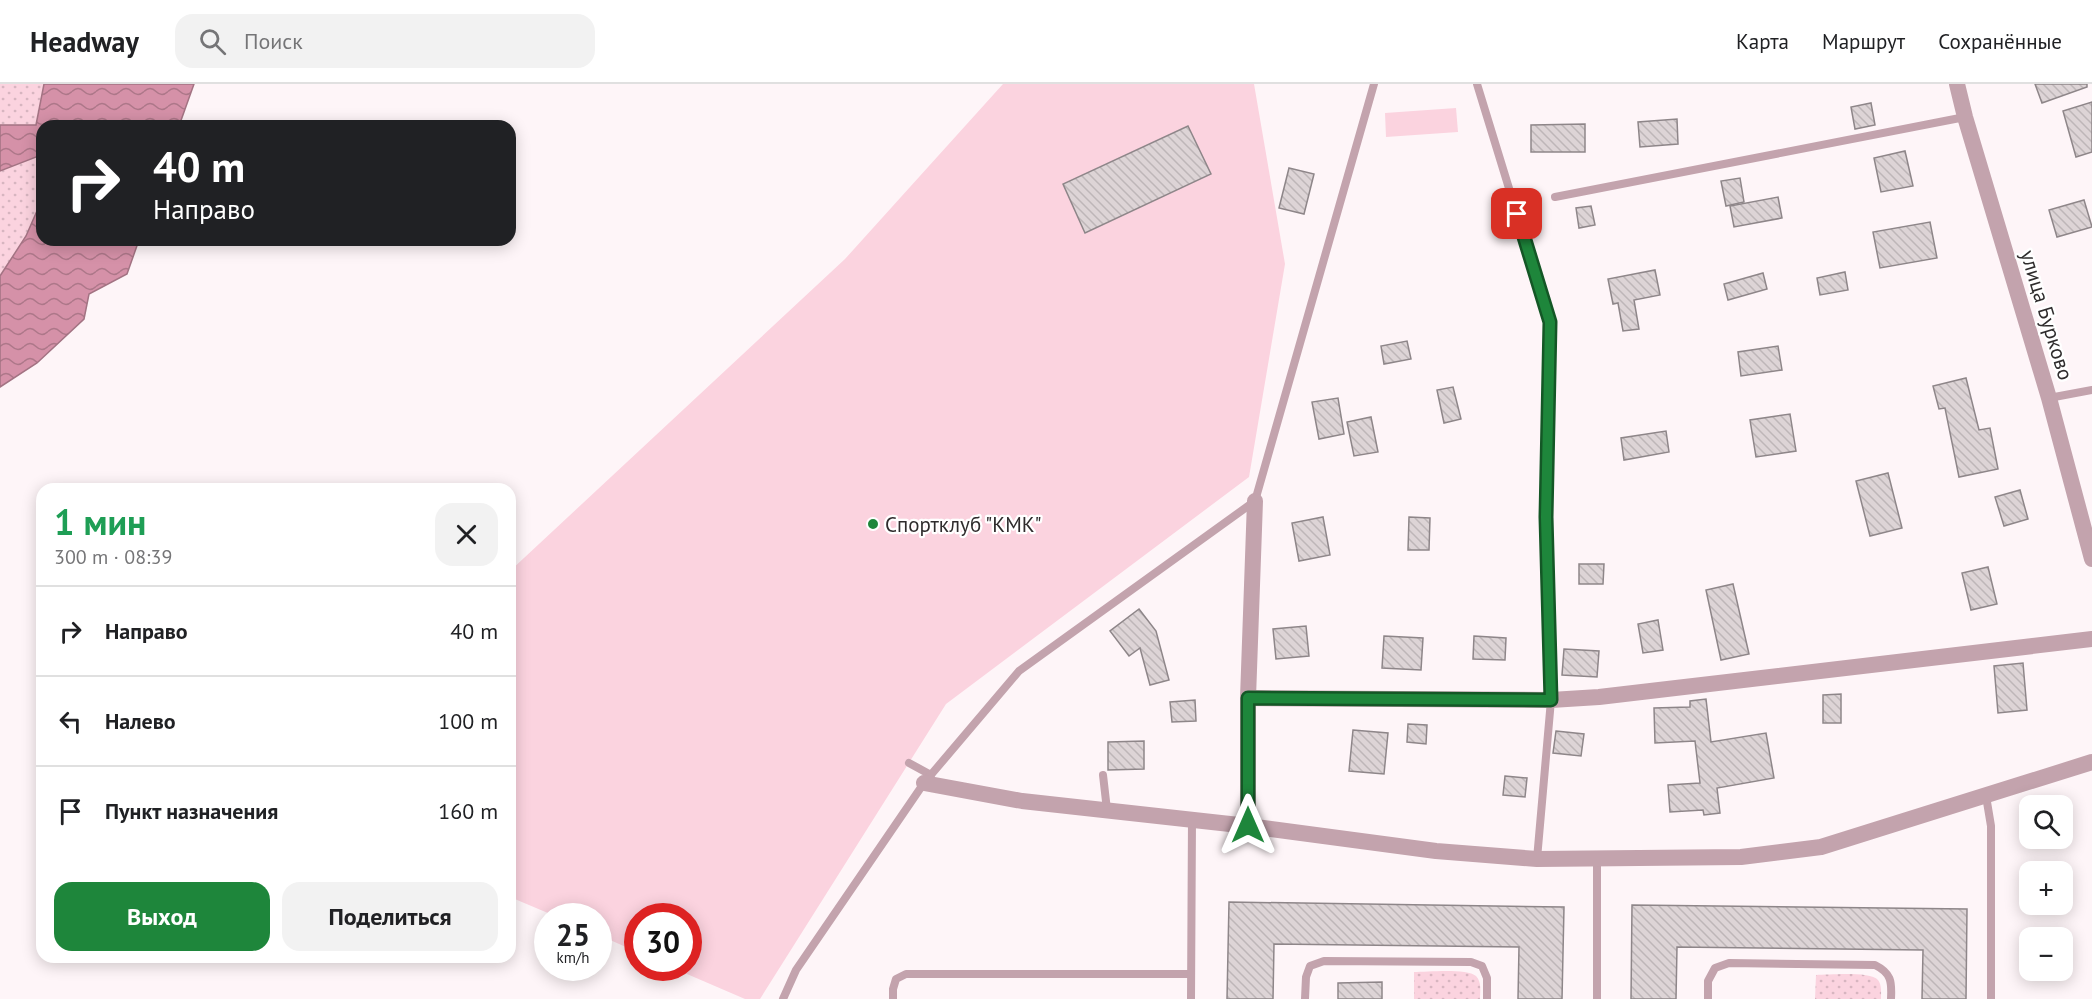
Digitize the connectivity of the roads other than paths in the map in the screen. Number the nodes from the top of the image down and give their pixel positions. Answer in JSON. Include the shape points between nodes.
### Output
{"nodes":[{"id":1,"x":1374,"y":84,"type":"edge"},
{"id":2,"x":1477,"y":84,"type":"edge"},
{"id":3,"x":1957,"y":84,"type":"edge"},
{"id":4,"x":1965,"y":117,"type":"junction"},
{"id":5,"x":1555,"y":197,"type":"dead end"},
{"id":6,"x":2092,"y":390,"type":"edge"},
{"id":7,"x":2049,"y":398,"type":"junction"},
{"id":8,"x":1256,"y":501,"type":"junction"},
{"id":9,"x":2092,"y":559,"type":"edge"},
{"id":10,"x":2092,"y":639,"type":"edge"},
{"id":11,"x":1248,"y":698,"type":"junction"},
{"id":12,"x":1551,"y":700,"type":"junction"},
{"id":13,"x":2092,"y":762,"type":"edge"},
{"id":14,"x":909,"y":763,"type":"dead end"},
{"id":15,"x":1103,"y":775,"type":"dead end"},
{"id":16,"x":928,"y":779,"type":"junction"},
{"id":17,"x":1986,"y":796,"type":"junction"},
{"id":18,"x":1107,"y":810,"type":"junction"},
{"id":19,"x":1192,"y":819,"type":"junction"},
{"id":20,"x":1248,"y":825,"type":"junction"},
{"id":21,"x":1597,"y":858,"type":"junction"},
{"id":22,"x":1537,"y":859,"type":"junction"},
{"id":23,"x":1191,"y":974,"type":"junction"},
{"id":24,"x":783,"y":999,"type":"edge"},
{"id":25,"x":893,"y":999,"type":"edge"},
{"id":26,"x":1191,"y":999,"type":"edge"},
{"id":27,"x":1305,"y":999,"type":"edge"},
{"id":28,"x":1487,"y":999,"type":"edge"},
{"id":29,"x":1597,"y":999,"type":"edge"},
{"id":30,"x":1708,"y":999,"type":"edge"},
{"id":31,"x":1891,"y":999,"type":"edge"},
{"id":32,"x":1991,"y":999,"type":"edge"}],
"edges":[{"from":1,"to":8,"type":"lane"},
{"from":2,"to":12,"type":"lane","via":[[1550,322],[1546,517]]},
{"from":3,"to":4,"type":"street","name":"улица Бурково"},
{"from":4,"to":5,"type":"lane"},
{"from":4,"to":7,"type":"street","name":"улица Бурково"},
{"from":6,"to":7,"type":"lane"},
{"from":7,"to":9,"type":"street","name":"улица Бурково"},
{"from":8,"to":11,"type":"street"},
{"from":8,"to":16,"type":"lane","via":[[1020,671]]},
{"from":10,"to":12,"type":"street","via":[[1599,698]]},
{"from":11,"to":12,"type":"street"},
{"from":11,"to":20,"type":"street"},
{"from":12,"to":22,"type":"lane"},
{"from":13,"to":17,"type":"street"},
{"from":14,"to":16,"type":"lane"},
{"from":15,"to":18,"type":"lane"},
{"from":16,"to":18,"type":"street","via":[[1022,801]]},
{"from":16,"to":24,"type":"lane","via":[[796,969]]},
{"from":17,"to":21,"type":"street","via":[[1794,852],[1741,857]]},
{"from":17,"to":32,"type":"lane","via":[[1991,826]]},
{"from":18,"to":19,"type":"street"},
{"from":19,"to":20,"type":"street"},
{"from":19,"to":23,"type":"lane"},
{"from":20,"to":22,"type":"street","via":[[1437,851]]},
{"from":21,"to":22,"type":"street"},
{"from":21,"to":29,"type":"lane"},
{"from":23,"to":25,"type":"lane","via":[[906,974],[896,979]]},
{"from":23,"to":26,"type":"lane"},
{"from":27,"to":28,"type":"lane","via":[[1310,966],[1324,961],[1471,962],[1482,966],[1487,978]]},
{"from":30,"to":31,"type":"lane","via":[[1708,981],[1715,968],[1729,963],[1875,965],[1886,971],[1892,984]]}]}
